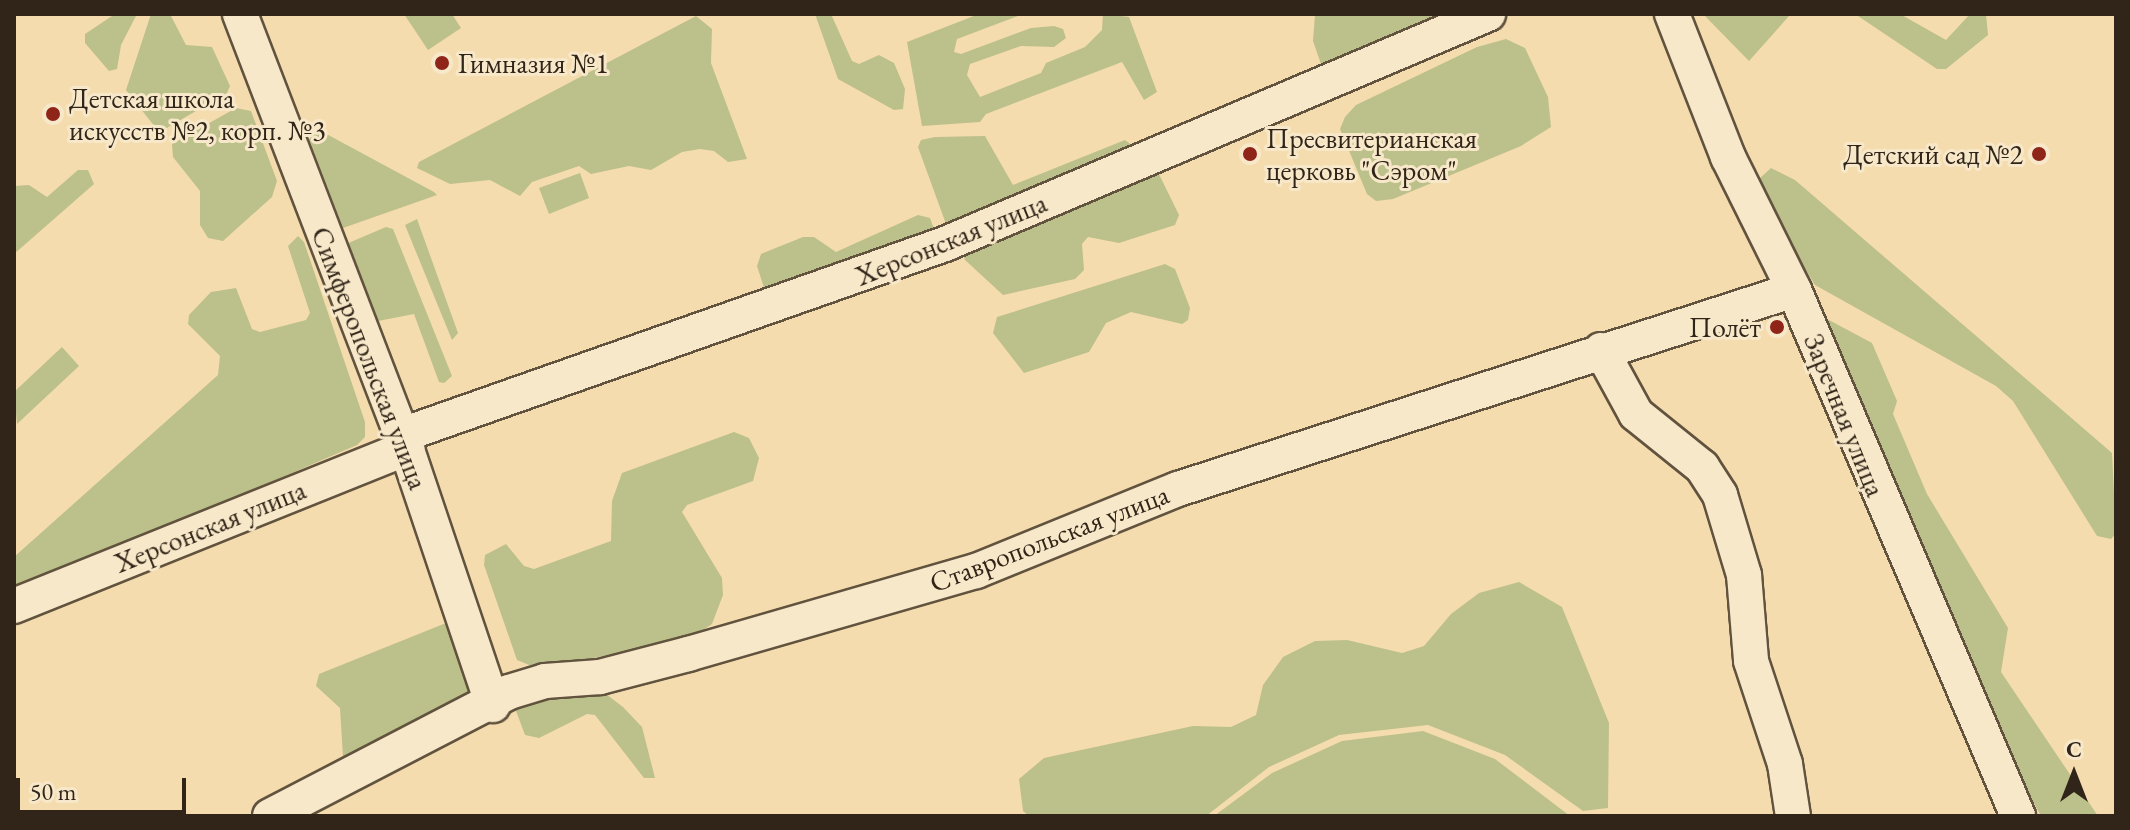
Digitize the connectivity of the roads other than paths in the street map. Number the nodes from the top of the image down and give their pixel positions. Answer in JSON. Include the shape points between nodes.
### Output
{"nodes":[{"id":1,"x":240,"y":14,"type":"edge"},
{"id":2,"x":1488,"y":14,"type":"edge"},
{"id":3,"x":1672,"y":14,"type":"edge"},
{"id":4,"x":1794,"y":290,"type":"junction"},
{"id":5,"x":1601,"y":350,"type":"junction"},
{"id":6,"x":404,"y":442,"type":"junction"},
{"id":7,"x":14,"y":606,"type":"edge"},
{"id":8,"x":493,"y":705,"type":"junction"},
{"id":9,"x":270,"y":816,"type":"edge"},
{"id":10,"x":1793,"y":816,"type":"edge"},
{"id":11,"x":2018,"y":816,"type":"edge"}],
"edges":[{"from":1,"to":6,"type":"street","name":"Симферопольская улица"},
{"from":2,"to":6,"type":"street","name":"Херсонская улица","via":[[945,244]]},
{"from":3,"to":4,"type":"street","name":"Заречная улица","via":[[1728,157]]},
{"from":4,"to":5,"type":"street","name":"Ставропольская улица"},
{"from":4,"to":11,"type":"street","name":"Заречная улица"},
{"from":5,"to":8,"type":"street","name":"Ставропольская улица","via":[[1178,489],[976,571],[600,677],[545,681],[509,692]]},
{"from":5,"to":10,"type":"street","via":[[1636,414],[1702,467],[1720,495],[1744,575],[1751,661],[1785,764]]},
{"from":6,"to":7,"type":"street","name":"Херсонская улица"},
{"from":6,"to":8,"type":"street","name":"Симферопольская улица"},
{"from":8,"to":9,"type":"street","name":"Ставропольская улица"}]}
